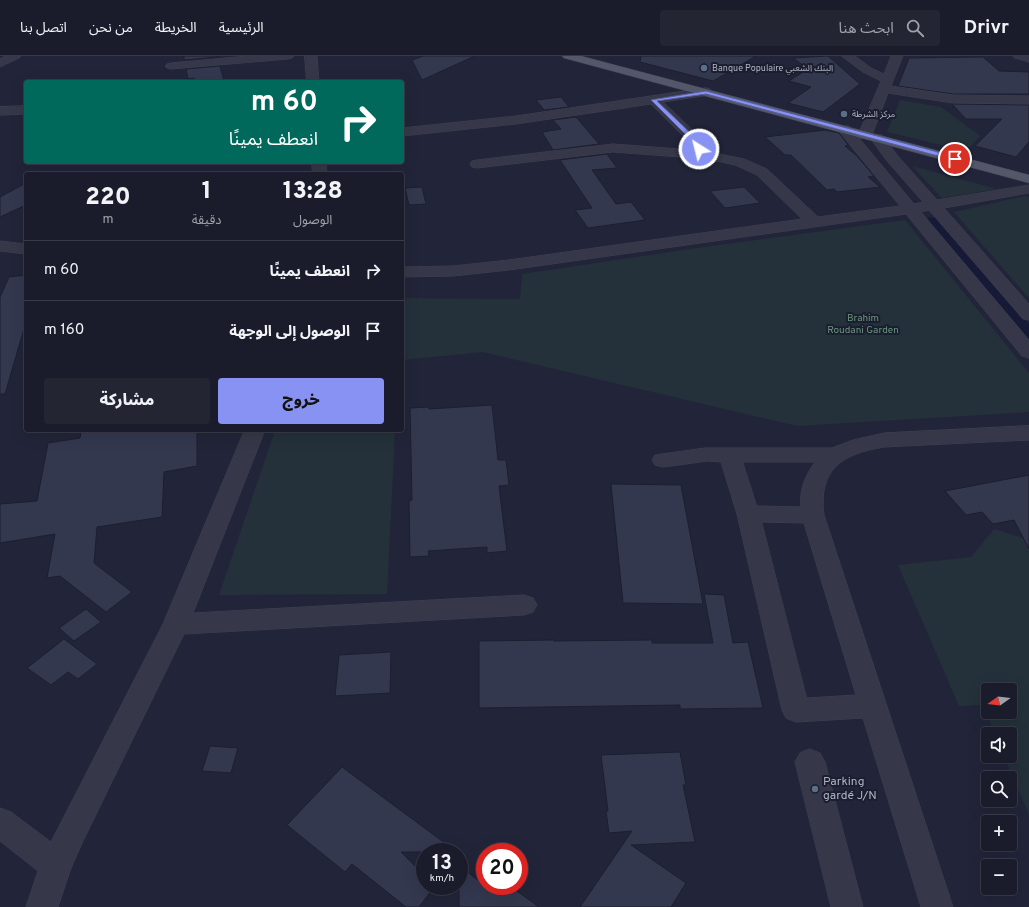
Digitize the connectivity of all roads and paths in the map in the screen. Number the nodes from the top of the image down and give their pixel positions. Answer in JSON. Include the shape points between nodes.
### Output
{"nodes":[{"id":1,"x":15,"y":56,"type":"edge"},
{"id":2,"x":288,"y":56,"type":"edge"},
{"id":3,"x":311,"y":56,"type":"edge"},
{"id":4,"x":568,"y":56,"type":"edge"},
{"id":5,"x":848,"y":56,"type":"edge"},
{"id":6,"x":897,"y":56,"type":"edge"},
{"id":7,"x":1019,"y":56,"type":"edge"},
{"id":8,"x":1029,"y":59,"type":"edge"},
{"id":9,"x":0,"y":64,"type":"edge"},
{"id":10,"x":172,"y":66,"type":"edge"},
{"id":11,"x":313,"y":80,"type":"edge"},
{"id":12,"x":886,"y":84,"type":"junction"},
{"id":13,"x":706,"y":92,"type":"junction"},
{"id":14,"x":654,"y":100,"type":"junction"},
{"id":15,"x":1029,"y":100,"type":"edge"},
{"id":16,"x":24,"y":110,"type":"edge"},
{"id":17,"x":0,"y":112,"type":"edge"},
{"id":18,"x":844,"y":129,"type":"junction"},
{"id":19,"x":404,"y":132,"type":"edge"},
{"id":20,"x":871,"y":136,"type":"junction"},
{"id":21,"x":696,"y":154,"type":"junction"},
{"id":22,"x":477,"y":164,"type":"dead end"},
{"id":23,"x":1029,"y":179,"type":"edge"},
{"id":24,"x":1029,"y":189,"type":"edge"},
{"id":25,"x":934,"y":205,"type":"junction"},
{"id":26,"x":910,"y":209,"type":"junction"},
{"id":27,"x":814,"y":222,"type":"junction"},
{"id":28,"x":0,"y":246,"type":"edge"},
{"id":29,"x":24,"y":249,"type":"edge"},
{"id":30,"x":404,"y":272,"type":"edge"},
{"id":31,"x":1014,"y":298,"type":"junction"},
{"id":32,"x":984,"y":299,"type":"junction"},
{"id":33,"x":1029,"y":315,"type":"edge"},
{"id":34,"x":1029,"y":352,"type":"edge"},
{"id":35,"x":255,"y":432,"type":"edge"},
{"id":36,"x":1029,"y":433,"type":"edge"},
{"id":37,"x":716,"y":455,"type":"junction"},
{"id":38,"x":835,"y":455,"type":"junction"},
{"id":39,"x":663,"y":460,"type":"dead end"},
{"id":40,"x":748,"y":514,"type":"junction"},
{"id":41,"x":812,"y":515,"type":"junction"},
{"id":42,"x":524,"y":605,"type":"dead end"},
{"id":43,"x":176,"y":624,"type":"junction"},
{"id":44,"x":873,"y":706,"type":"junction"},
{"id":45,"x":810,"y":762,"type":"dead end"},
{"id":46,"x":0,"y":822,"type":"edge"},
{"id":47,"x":56,"y":865,"type":"junction"},
{"id":48,"x":42,"y":907,"type":"edge"},
{"id":49,"x":847,"y":907,"type":"edge"},
{"id":50,"x":937,"y":907,"type":"edge"}],
"edges":[{"from":1,"to":9,"type":"street"},
{"from":2,"to":10,"type":"street"},
{"from":3,"to":11,"type":"street"},
{"from":4,"to":13,"type":"main road"},
{"from":5,"to":12,"type":"street"},
{"from":6,"to":12,"type":"street"},
{"from":7,"to":8,"type":"street"},
{"from":12,"to":15,"type":"street","via":[[953,99]]},
{"from":12,"to":20,"type":"street"},
{"from":13,"to":14,"type":"street"},
{"from":13,"to":18,"type":"main road"},
{"from":14,"to":19,"type":"street","via":[[496,123]]},
{"from":14,"to":21,"type":"street","via":[[698,144]]},
{"from":16,"to":17,"type":"street"},
{"from":18,"to":20,"type":"main road"},
{"from":18,"to":26,"type":"street"},
{"from":20,"to":23,"type":"main road"},
{"from":20,"to":25,"type":"street"},
{"from":21,"to":22,"type":"street","via":[[613,148]]},
{"from":21,"to":27,"type":"street","via":[[739,162],[762,172]]},
{"from":24,"to":25,"type":"street"},
{"from":25,"to":26,"type":"street"},
{"from":25,"to":31,"type":"street"},
{"from":26,"to":27,"type":"street"},
{"from":26,"to":32,"type":"street"},
{"from":27,"to":30,"type":"street","via":[[509,265],[453,271]]},
{"from":28,"to":29,"type":"street"},
{"from":31,"to":32,"type":"street"},
{"from":31,"to":33,"type":"street"},
{"from":32,"to":34,"type":"street"},
{"from":35,"to":43,"type":"street"},
{"from":36,"to":38,"type":"street","via":[[884,440],[849,448]]},
{"from":37,"to":38,"type":"street"},
{"from":37,"to":39,"type":"street"},
{"from":37,"to":40,"type":"street"},
{"from":38,"to":41,"type":"street","via":[[814,480]]},
{"from":40,"to":41,"type":"street"},
{"from":40,"to":44,"type":"street","via":[[796,710]]},
{"from":41,"to":44,"type":"street"},
{"from":42,"to":43,"type":"street"},
{"from":43,"to":47,"type":"street"},
{"from":44,"to":50,"type":"street"},
{"from":45,"to":49,"type":"street"},
{"from":46,"to":47,"type":"street"},
{"from":47,"to":48,"type":"street"}]}
